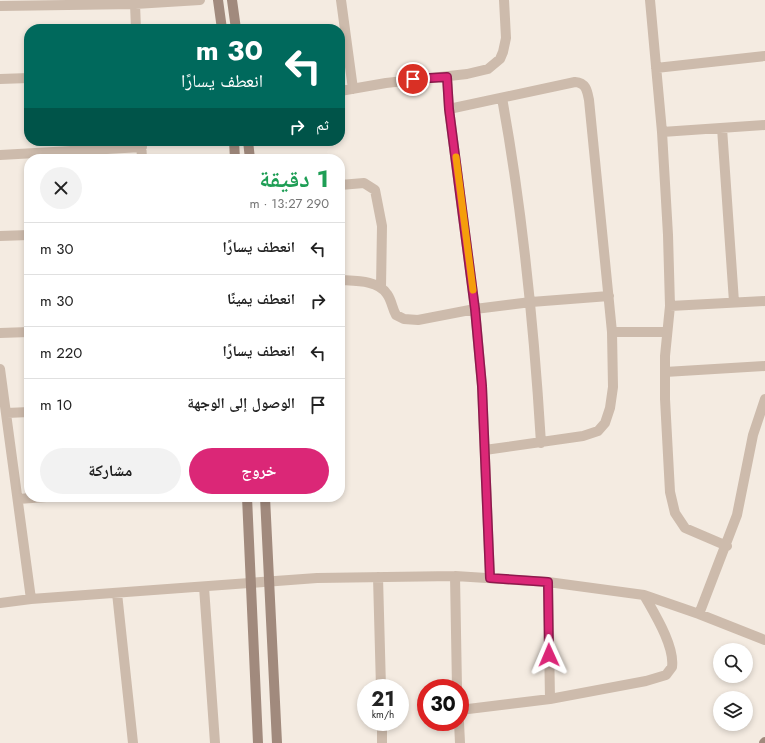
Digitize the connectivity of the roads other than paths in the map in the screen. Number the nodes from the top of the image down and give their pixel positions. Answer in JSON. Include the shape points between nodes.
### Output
{"nodes":[{"id":1,"x":200,"y":0,"type":"edge"},
{"id":2,"x":218,"y":0,"type":"edge"},
{"id":3,"x":232,"y":0,"type":"edge"},
{"id":4,"x":342,"y":0,"type":"edge"},
{"id":5,"x":504,"y":0,"type":"edge"},
{"id":6,"x":650,"y":0,"type":"edge"},
{"id":7,"x":135,"y":4,"type":"junction"},
{"id":8,"x":0,"y":6,"type":"edge"},
{"id":9,"x":136,"y":24,"type":"edge"},
{"id":10,"x":221,"y":24,"type":"edge"},
{"id":11,"x":235,"y":24,"type":"edge"},
{"id":12,"x":345,"y":24,"type":"edge"},
{"id":13,"x":345,"y":27,"type":"edge"},
{"id":14,"x":765,"y":56,"type":"edge"},
{"id":15,"x":656,"y":68,"type":"junction"},
{"id":16,"x":447,"y":77,"type":"junction"},
{"id":17,"x":24,"y":78,"type":"edge"},
{"id":18,"x":0,"y":79,"type":"edge"},
{"id":19,"x":352,"y":89,"type":"junction"},
{"id":20,"x":345,"y":90,"type":"edge"},
{"id":21,"x":502,"y":98,"type":"junction"},
{"id":22,"x":449,"y":109,"type":"junction"},
{"id":23,"x":765,"y":125,"type":"edge"},
{"id":24,"x":722,"y":128,"type":"junction"},
{"id":25,"x":662,"y":132,"type":"junction"},
{"id":26,"x":116,"y":146,"type":"edge"},
{"id":27,"x":0,"y":155,"type":"edge"},
{"id":28,"x":345,"y":185,"type":"edge"},
{"id":29,"x":24,"y":235,"type":"edge"},
{"id":30,"x":0,"y":236,"type":"edge"},
{"id":31,"x":345,"y":280,"type":"edge"},
{"id":32,"x":381,"y":288,"type":"junction"},
{"id":33,"x":609,"y":296,"type":"junction"},
{"id":34,"x":765,"y":301,"type":"edge"},
{"id":35,"x":531,"y":302,"type":"junction"},
{"id":36,"x":734,"y":302,"type":"junction"},
{"id":37,"x":670,"y":306,"type":"junction"},
{"id":38,"x":475,"y":309,"type":"junction"},
{"id":39,"x":24,"y":332,"type":"edge"},
{"id":40,"x":612,"y":332,"type":"junction"},
{"id":41,"x":667,"y":332,"type":"junction"},
{"id":42,"x":0,"y":333,"type":"edge"},
{"id":43,"x":765,"y":366,"type":"edge"},
{"id":44,"x":0,"y":369,"type":"edge"},
{"id":45,"x":665,"y":372,"type":"junction"},
{"id":46,"x":2,"y":393,"type":"edge"},
{"id":47,"x":765,"y":399,"type":"edge"},
{"id":48,"x":24,"y":412,"type":"edge"},
{"id":49,"x":7,"y":413,"type":"junction"},
{"id":50,"x":541,"y":443,"type":"junction"},
{"id":51,"x":486,"y":450,"type":"junction"},
{"id":52,"x":18,"y":498,"type":"junction"},
{"id":53,"x":24,"y":498,"type":"edge"},
{"id":54,"x":247,"y":502,"type":"edge"},
{"id":55,"x":265,"y":502,"type":"edge"},
{"id":56,"x":727,"y":546,"type":"junction"},
{"id":57,"x":455,"y":576,"type":"junction"},
{"id":58,"x":378,"y":577,"type":"junction"},
{"id":59,"x":490,"y":578,"type":"junction"},
{"id":60,"x":268,"y":582,"type":"junction"},
{"id":61,"x":548,"y":582,"type":"junction"},
{"id":62,"x":251,"y":583,"type":"junction"},
{"id":63,"x":204,"y":587,"type":"junction"},
{"id":64,"x":117,"y":593,"type":"junction"},
{"id":65,"x":644,"y":595,"type":"junction"},
{"id":66,"x":31,"y":599,"type":"junction"},
{"id":67,"x":0,"y":603,"type":"edge"},
{"id":68,"x":699,"y":614,"type":"junction"},
{"id":69,"x":765,"y":640,"type":"edge"},
{"id":70,"x":381,"y":679,"type":"edge"},
{"id":71,"x":457,"y":679,"type":"edge"},
{"id":72,"x":550,"y":699,"type":"junction"},
{"id":73,"x":469,"y":709,"type":"edge"},
{"id":74,"x":382,"y":731,"type":"edge"},
{"id":75,"x":459,"y":731,"type":"edge"},
{"id":76,"x":134,"y":743,"type":"edge"},
{"id":77,"x":215,"y":743,"type":"edge"},
{"id":78,"x":258,"y":743,"type":"edge"},
{"id":79,"x":277,"y":743,"type":"edge"},
{"id":80,"x":382,"y":743,"type":"edge"},
{"id":81,"x":460,"y":743,"type":"edge"}],
"edges":[{"from":1,"to":7,"type":"street"},
{"from":2,"to":10,"type":"main road"},
{"from":3,"to":11,"type":"main road"},
{"from":4,"to":12,"type":"street"},
{"from":5,"to":16,"type":"street","via":[[506,38],[500,59],[481,72]]},
{"from":6,"to":15,"type":"street"},
{"from":7,"to":8,"type":"street"},
{"from":7,"to":9,"type":"street"},
{"from":13,"to":19,"type":"street"},
{"from":14,"to":15,"type":"street"},
{"from":15,"to":25,"type":"street"},
{"from":16,"to":19,"type":"street"},
{"from":16,"to":22,"type":"street"},
{"from":17,"to":18,"type":"street"},
{"from":19,"to":20,"type":"street"},
{"from":21,"to":22,"type":"street"},
{"from":21,"to":33,"type":"street","via":[[572,83],[581,83],[586,87]]},
{"from":21,"to":35,"type":"street","via":[[514,161]]},
{"from":22,"to":38,"type":"street"},
{"from":23,"to":24,"type":"street"},
{"from":24,"to":25,"type":"street"},
{"from":24,"to":36,"type":"street"},
{"from":25,"to":37,"type":"street"},
{"from":26,"to":27,"type":"street"},
{"from":28,"to":32,"type":"street","via":[[364,183],[375,190],[382,226]]},
{"from":29,"to":30,"type":"street"},
{"from":31,"to":32,"type":"street","via":[[365,282]]},
{"from":32,"to":38,"type":"street","via":[[389,297],[394,312],[404,319],[432,318]]},
{"from":33,"to":35,"type":"street"},
{"from":33,"to":40,"type":"street"},
{"from":34,"to":36,"type":"street"},
{"from":35,"to":38,"type":"street"},
{"from":35,"to":50,"type":"street"},
{"from":36,"to":37,"type":"street"},
{"from":37,"to":41,"type":"street"},
{"from":38,"to":51,"type":"street"},
{"from":39,"to":42,"type":"street"},
{"from":40,"to":41,"type":"street"},
{"from":40,"to":50,"type":"street","via":[[613,387],[605,423],[598,431],[583,436]]},
{"from":41,"to":45,"type":"street"},
{"from":43,"to":45,"type":"street"},
{"from":44,"to":46,"type":"street"},
{"from":45,"to":56,"type":"street","via":[[667,462],[672,507],[685,528]]},
{"from":46,"to":49,"type":"street"},
{"from":47,"to":56,"type":"street","via":[[754,435],[737,516]]},
{"from":48,"to":49,"type":"street"},
{"from":49,"to":52,"type":"street"},
{"from":50,"to":51,"type":"street"},
{"from":51,"to":59,"type":"street"},
{"from":52,"to":53,"type":"street"},
{"from":52,"to":66,"type":"street"},
{"from":54,"to":62,"type":"main road"},
{"from":55,"to":60,"type":"main road"},
{"from":56,"to":68,"type":"street"},
{"from":57,"to":58,"type":"street"},
{"from":57,"to":59,"type":"street"},
{"from":57,"to":71,"type":"street"},
{"from":58,"to":60,"type":"street"},
{"from":58,"to":70,"type":"street"},
{"from":59,"to":61,"type":"street"},
{"from":60,"to":62,"type":"street"},
{"from":60,"to":79,"type":"main road"},
{"from":61,"to":65,"type":"street"},
{"from":61,"to":72,"type":"street"},
{"from":62,"to":63,"type":"street"},
{"from":62,"to":78,"type":"main road"},
{"from":63,"to":64,"type":"street"},
{"from":63,"to":77,"type":"street"},
{"from":64,"to":66,"type":"street"},
{"from":64,"to":76,"type":"street"},
{"from":65,"to":68,"type":"street"},
{"from":65,"to":72,"type":"street","via":[[670,650],[672,664],[669,672],[653,680]]},
{"from":66,"to":67,"type":"street"},
{"from":68,"to":69,"type":"street"},
{"from":72,"to":73,"type":"street"},
{"from":74,"to":80,"type":"street"},
{"from":75,"to":81,"type":"street"}]}
